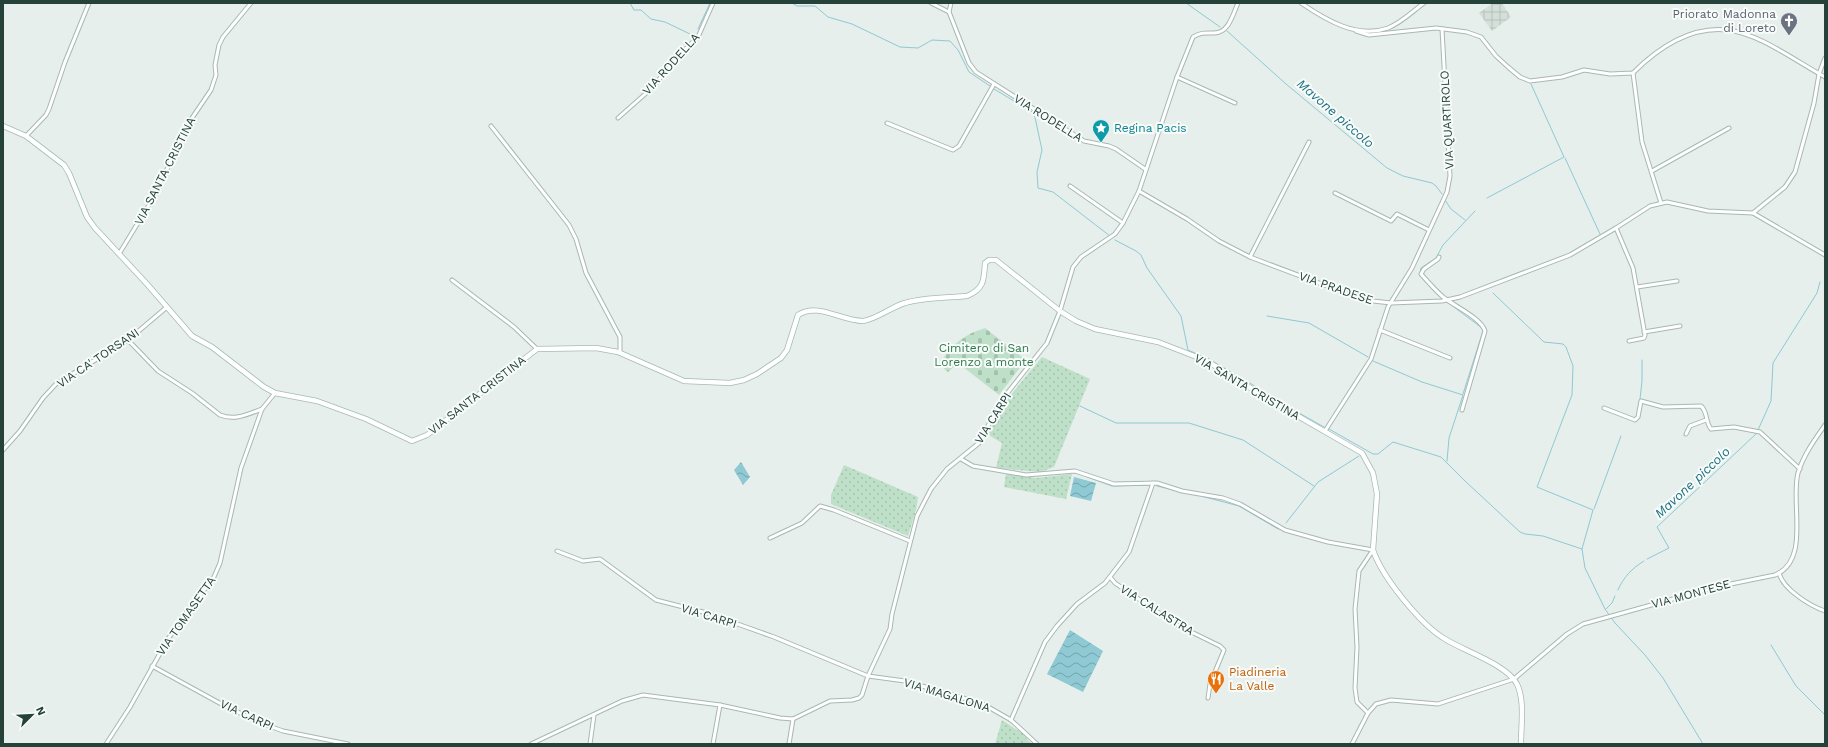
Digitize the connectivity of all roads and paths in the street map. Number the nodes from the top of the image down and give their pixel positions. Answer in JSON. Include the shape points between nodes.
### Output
{"nodes":[{"id":1,"x":89,"y":3,"type":"edge"},
{"id":2,"x":251,"y":3,"type":"edge"},
{"id":3,"x":713,"y":3,"type":"edge"},
{"id":4,"x":931,"y":3,"type":"edge"},
{"id":5,"x":951,"y":3,"type":"edge"},
{"id":6,"x":1238,"y":3,"type":"edge"},
{"id":7,"x":1301,"y":3,"type":"edge"},
{"id":8,"x":1424,"y":3,"type":"edge"},
{"id":9,"x":949,"y":12,"type":"junction"},
{"id":10,"x":1442,"y":29,"type":"junction"},
{"id":11,"x":1356,"y":31,"type":"junction"},
{"id":12,"x":1825,"y":58,"type":"edge"},
{"id":13,"x":1633,"y":73,"type":"junction"},
{"id":14,"x":1819,"y":74,"type":"junction"},
{"id":15,"x":1177,"y":77,"type":"junction"},
{"id":16,"x":1825,"y":77,"type":"edge"},
{"id":17,"x":994,"y":84,"type":"junction"},
{"id":18,"x":1235,"y":103,"type":"dead end"},
{"id":19,"x":618,"y":118,"type":"dead end"},
{"id":20,"x":887,"y":123,"type":"dead end"},
{"id":21,"x":3,"y":126,"type":"edge"},
{"id":22,"x":491,"y":126,"type":"dead end"},
{"id":23,"x":1729,"y":128,"type":"dead end"},
{"id":24,"x":26,"y":136,"type":"junction"},
{"id":25,"x":1309,"y":142,"type":"dead end"},
{"id":26,"x":1145,"y":169,"type":"junction"},
{"id":27,"x":1652,"y":171,"type":"junction"},
{"id":28,"x":1070,"y":186,"type":"dead end"},
{"id":29,"x":1139,"y":191,"type":"junction"},
{"id":30,"x":1335,"y":192,"type":"dead end"},
{"id":31,"x":1661,"y":203,"type":"junction"},
{"id":32,"x":1753,"y":213,"type":"junction"},
{"id":33,"x":1122,"y":223,"type":"junction"},
{"id":34,"x":1616,"y":228,"type":"junction"},
{"id":35,"x":1429,"y":230,"type":"junction"},
{"id":36,"x":119,"y":255,"type":"junction"},
{"id":37,"x":1825,"y":255,"type":"edge"},
{"id":38,"x":1250,"y":257,"type":"junction"},
{"id":39,"x":1439,"y":257,"type":"dead end"},
{"id":40,"x":452,"y":280,"type":"dead end"},
{"id":41,"x":1677,"y":281,"type":"dead end"},
{"id":42,"x":1637,"y":287,"type":"junction"},
{"id":43,"x":1449,"y":301,"type":"junction"},
{"id":44,"x":1391,"y":304,"type":"junction"},
{"id":45,"x":168,"y":307,"type":"junction"},
{"id":46,"x":1060,"y":311,"type":"junction"},
{"id":47,"x":1680,"y":326,"type":"dead end"},
{"id":48,"x":1380,"y":330,"type":"junction"},
{"id":49,"x":1644,"y":332,"type":"junction"},
{"id":50,"x":128,"y":340,"type":"junction"},
{"id":51,"x":1629,"y":342,"type":"dead end"},
{"id":52,"x":537,"y":348,"type":"junction"},
{"id":53,"x":620,"y":353,"type":"junction"},
{"id":54,"x":1450,"y":358,"type":"dead end"},
{"id":55,"x":275,"y":393,"type":"junction"},
{"id":56,"x":1604,"y":408,"type":"dead end"},
{"id":57,"x":262,"y":409,"type":"junction"},
{"id":58,"x":1462,"y":410,"type":"dead end"},
{"id":59,"x":1706,"y":420,"type":"junction"},
{"id":60,"x":1825,"y":425,"type":"edge"},
{"id":61,"x":1325,"y":431,"type":"junction"},
{"id":62,"x":1686,"y":434,"type":"dead end"},
{"id":63,"x":3,"y":450,"type":"edge"},
{"id":64,"x":961,"y":459,"type":"junction"},
{"id":65,"x":1800,"y":469,"type":"junction"},
{"id":66,"x":1153,"y":483,"type":"junction"},
{"id":67,"x":770,"y":538,"type":"dead end"},
{"id":68,"x":910,"y":541,"type":"junction"},
{"id":69,"x":1373,"y":550,"type":"junction"},
{"id":70,"x":557,"y":551,"type":"dead end"},
{"id":71,"x":1779,"y":573,"type":"junction"},
{"id":72,"x":1110,"y":577,"type":"junction"},
{"id":73,"x":1825,"y":611,"type":"edge"},
{"id":74,"x":152,"y":666,"type":"junction"},
{"id":75,"x":868,"y":676,"type":"junction"},
{"id":76,"x":1514,"y":679,"type":"junction"},
{"id":77,"x":1208,"y":698,"type":"dead end"},
{"id":78,"x":720,"y":705,"type":"junction"},
{"id":79,"x":1368,"y":712,"type":"junction"},
{"id":80,"x":594,"y":715,"type":"junction"},
{"id":81,"x":793,"y":719,"type":"junction"},
{"id":82,"x":1011,"y":720,"type":"junction"},
{"id":83,"x":106,"y":744,"type":"edge"},
{"id":84,"x":348,"y":744,"type":"edge"},
{"id":85,"x":531,"y":744,"type":"edge"},
{"id":86,"x":590,"y":744,"type":"edge"},
{"id":87,"x":713,"y":744,"type":"edge"},
{"id":88,"x":789,"y":744,"type":"edge"},
{"id":89,"x":1037,"y":744,"type":"edge"},
{"id":90,"x":1352,"y":744,"type":"edge"},
{"id":91,"x":1521,"y":744,"type":"edge"}],
"edges":[{"from":1,"to":24,"type":"street","via":[[49,109]]},
{"from":2,"to":36,"type":"street","name":"VIA SANTA CRISTINA","via":[[223,37],[218,50],[216,75],[211,90],[192,118],[152,200]]},
{"from":3,"to":19,"type":"street","name":"VIA RODELLA","via":[[698,37],[678,56],[652,88]]},
{"from":4,"to":9,"type":"street"},
{"from":5,"to":9,"type":"street"},
{"from":6,"to":15,"type":"street","name":"VIA CARPI","via":[[1224,30],[1199,33],[1193,37]]},
{"from":7,"to":11,"type":"street","via":[[1327,19]]},
{"from":8,"to":11,"type":"street","via":[[1388,28]]},
{"from":9,"to":17,"type":"street","name":"VIA RODELLA","via":[[972,68]]},
{"from":10,"to":11,"type":"street","via":[[1382,35]]},
{"from":10,"to":13,"type":"street","via":[[1481,36],[1496,56],[1524,79],[1556,78],[1584,70],[1610,74]]},
{"from":10,"to":35,"type":"street","name":"VIA QUARTIROLO","via":[[1450,176],[1447,192]]},
{"from":12,"to":14,"type":"street"},
{"from":13,"to":14,"type":"street","via":[[1651,55],[1680,39],[1691,34],[1727,30],[1774,47]]},
{"from":13,"to":27,"type":"street","via":[[1642,142]]},
{"from":14,"to":16,"type":"street"},
{"from":14,"to":32,"type":"street","via":[[1813,109],[1793,177],[1785,187]]},
{"from":15,"to":18,"type":"street"},
{"from":15,"to":26,"type":"street","name":"VIA CARPI"},
{"from":17,"to":20,"type":"street","via":[[959,146],[953,150]]},
{"from":17,"to":26,"type":"street","name":"VIA RODELLA","via":[[1036,108],[1084,141],[1116,149]]},
{"from":21,"to":24,"type":"street","name":"VIA SANTA CRISTINA"},
{"from":22,"to":53,"type":"street","via":[[569,224],[576,238],[586,273],[620,337]]},
{"from":23,"to":27,"type":"street"},
{"from":24,"to":36,"type":"street","name":"VIA SANTA CRISTINA","via":[[64,165],[87,217]]},
{"from":25,"to":38,"type":"street"},
{"from":26,"to":29,"type":"street","name":"VIA CARPI"},
{"from":27,"to":31,"type":"street"},
{"from":28,"to":33,"type":"street"},
{"from":29,"to":33,"type":"street","name":"VIA CARPI"},
{"from":29,"to":38,"type":"street","name":"VIA PRADESE","via":[[1219,241]]},
{"from":30,"to":35,"type":"street","via":[[1391,220],[1397,214]]},
{"from":31,"to":32,"type":"street","name":"VIA PRADESE","via":[[1673,202],[1708,211]]},
{"from":31,"to":34,"type":"street","name":"VIA PRADESE","via":[[1650,206]]},
{"from":32,"to":37,"type":"street"},
{"from":33,"to":46,"type":"street","name":"VIA CARPI","via":[[1115,234],[1082,257],[1073,267]]},
{"from":34,"to":42,"type":"street"},
{"from":34,"to":43,"type":"street","name":"VIA PRADESE","via":[[1570,255]]},
{"from":35,"to":44,"type":"street","name":"VIA QUARTIROLO","via":[[1412,268]]},
{"from":36,"to":45,"type":"street","name":"VIA SANTA CRISTINA"},
{"from":38,"to":44,"type":"street","name":"VIA PRADESE","via":[[1364,300]]},
{"from":39,"to":43,"type":"street","via":[[1424,269],[1422,274],[1431,286]]},
{"from":40,"to":52,"type":"street","name":"VIA SANTA CRISTINA","via":[[514,327]]},
{"from":41,"to":42,"type":"street"},
{"from":42,"to":49,"type":"street"},
{"from":43,"to":44,"type":"street","name":"VIA PRADESE"},
{"from":43,"to":58,"type":"street","via":[[1480,322],[1485,331]]},
{"from":44,"to":48,"type":"street","name":"VIA QUARTIROLO"},
{"from":45,"to":50,"type":"street","name":"VIA CA' TORSANI"},
{"from":45,"to":55,"type":"street","name":"VIA SANTA CRISTINA","via":[[192,336],[212,347]]},
{"from":46,"to":53,"type":"street","name":"VIA SANTA CRISTINA","via":[[1002,264],[996,260],[989,260],[985,263],[981,287],[967,296],[908,302],[864,321],[814,310],[804,311],[798,315],[787,350],[781,358],[744,380],[716,384],[684,381]]},
{"from":46,"to":61,"type":"street","name":"VIA SANTA CRISTINA","via":[[1095,329],[1158,342],[1207,361]]},
{"from":46,"to":64,"type":"street","name":"VIA CARPI","via":[[1047,342],[1001,401],[979,443]]},
{"from":47,"to":49,"type":"street"},
{"from":48,"to":54,"type":"street"},
{"from":48,"to":61,"type":"street","name":"VIA QUARTIROLO","via":[[1371,359]]},
{"from":49,"to":51,"type":"street","via":[[1644,338]]},
{"from":50,"to":57,"type":"street","via":[[158,371],[220,415],[239,417]]},
{"from":50,"to":63,"type":"street","name":"VIA CA' TORSANI","via":[[56,384]]},
{"from":52,"to":53,"type":"street","name":"VIA SANTA CRISTINA","via":[[596,348]]},
{"from":52,"to":55,"type":"street","name":"VIA SANTA CRISTINA","via":[[427,435],[412,441],[366,419],[317,401]]},
{"from":55,"to":57,"type":"street","name":"VIA TOMASETTA"},
{"from":56,"to":59,"type":"street","via":[[1635,420],[1641,401],[1663,407],[1701,406],[1705,410]]},
{"from":57,"to":74,"type":"street","name":"VIA TOMASETTA","via":[[240,468],[220,563],[213,579],[188,610]]},
{"from":59,"to":62,"type":"street","via":[[1690,426]]},
{"from":59,"to":65,"type":"street","via":[[1711,429],[1734,427],[1760,432]]},
{"from":60,"to":65,"type":"street"},
{"from":61,"to":69,"type":"street","name":"VIA SANTA CRISTINA","via":[[1362,453],[1373,473],[1377,494]]},
{"from":64,"to":66,"type":"street","via":[[973,466],[1026,475],[1075,471],[1114,484]]},
{"from":64,"to":68,"type":"street","name":"VIA CARPI","via":[[947,469],[931,489],[917,516]]},
{"from":65,"to":71,"type":"street","via":[[1797,483],[1796,548],[1790,564]]},
{"from":66,"to":69,"type":"street","via":[[1240,504],[1285,530],[1328,542]]},
{"from":66,"to":72,"type":"street","name":"VIA CALASTRA","via":[[1128,552]]},
{"from":67,"to":68,"type":"street","via":[[802,523],[820,506]]},
{"from":68,"to":75,"type":"street","name":"VIA CARPI","via":[[890,629]]},
{"from":69,"to":76,"type":"street","via":[[1393,585],[1432,630],[1498,667]]},
{"from":69,"to":79,"type":"street","name":"VIA SANTA CRISTINA","via":[[1359,571],[1355,609],[1355,688],[1357,702]]},
{"from":70,"to":75,"type":"street","name":"VIA CARPI","via":[[583,561],[600,559],[656,600],[730,621]]},
{"from":71,"to":73,"type":"street","via":[[1785,584],[1804,600]]},
{"from":71,"to":76,"type":"street","name":"VIA MONTESE","via":[[1716,587],[1575,628]]},
{"from":72,"to":77,"type":"street","name":"VIA CALASTRA","via":[[1177,625],[1224,650],[1210,684]]},
{"from":72,"to":82,"type":"street","name":"VIA CALASTRA","via":[[1077,604],[1045,642]]},
{"from":74,"to":83,"type":"street","name":"VIA TOMASETTA"},
{"from":74,"to":84,"type":"street","name":"VIA CARPI","via":[[236,712],[262,723],[283,731]]},
{"from":75,"to":81,"type":"street","name":"VIA CARPI","via":[[859,698],[830,701]]},
{"from":75,"to":82,"type":"street","name":"VIA MAGALONA","via":[[904,681],[955,695],[982,704]]},
{"from":76,"to":79,"type":"street","via":[[1438,704],[1382,701]]},
{"from":76,"to":91,"type":"street","via":[[1522,703]]},
{"from":78,"to":80,"type":"street","via":[[643,695],[622,701]]},
{"from":78,"to":81,"type":"street"},
{"from":78,"to":87,"type":"street"},
{"from":79,"to":90,"type":"street"},
{"from":80,"to":85,"type":"street"},
{"from":80,"to":86,"type":"street"},
{"from":81,"to":88,"type":"street"},
{"from":82,"to":89,"type":"street","name":"VIA MAGALONA"}]}
